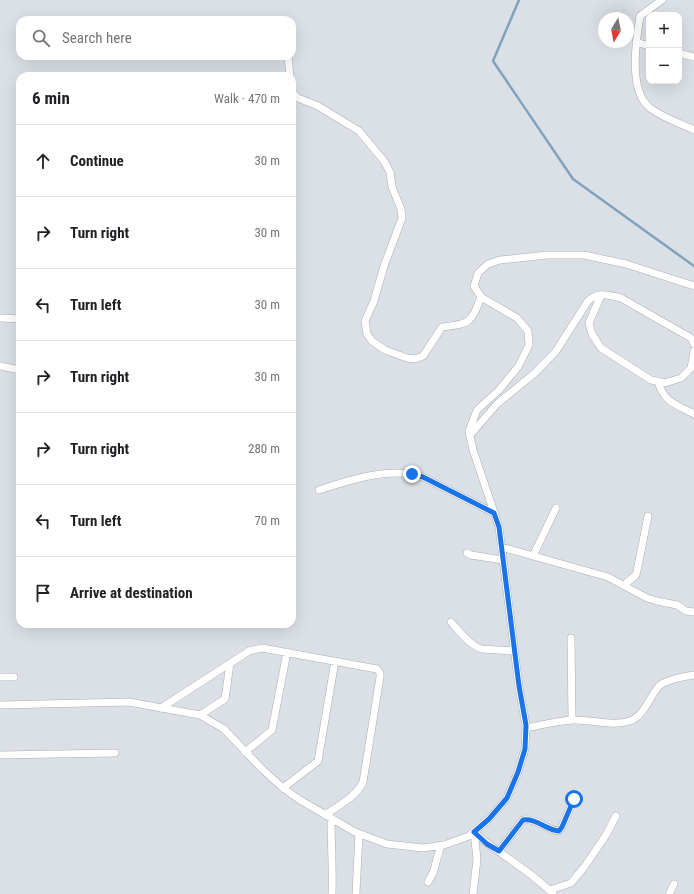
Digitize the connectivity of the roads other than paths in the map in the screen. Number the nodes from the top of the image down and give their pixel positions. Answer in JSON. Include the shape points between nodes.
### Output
{"nodes":[{"id":1,"x":662,"y":0,"type":"edge"},
{"id":2,"x":636,"y":42,"type":"junction"},
{"id":3,"x":646,"y":45,"type":"edge"},
{"id":4,"x":682,"y":54,"type":"edge"},
{"id":5,"x":694,"y":57,"type":"edge"},
{"id":6,"x":288,"y":60,"type":"edge"},
{"id":7,"x":290,"y":72,"type":"edge"},
{"id":8,"x":296,"y":96,"type":"edge"},
{"id":9,"x":694,"y":130,"type":"edge"},
{"id":10,"x":694,"y":286,"type":"edge"},
{"id":11,"x":601,"y":295,"type":"junction"},
{"id":12,"x":481,"y":297,"type":"junction"},
{"id":13,"x":0,"y":318,"type":"edge"},
{"id":14,"x":16,"y":319,"type":"edge"},
{"id":15,"x":694,"y":344,"type":"edge"},
{"id":16,"x":694,"y":351,"type":"edge"},
{"id":17,"x":0,"y":366,"type":"edge"},
{"id":18,"x":16,"y":369,"type":"edge"},
{"id":19,"x":658,"y":382,"type":"junction"},
{"id":20,"x":694,"y":414,"type":"edge"},
{"id":21,"x":470,"y":435,"type":"junction"},
{"id":22,"x":319,"y":490,"type":"dead end"},
{"id":23,"x":556,"y":508,"type":"dead end"},
{"id":24,"x":494,"y":513,"type":"junction"},
{"id":25,"x":648,"y":516,"type":"dead end"},
{"id":26,"x":501,"y":547,"type":"junction"},
{"id":27,"x":467,"y":553,"type":"dead end"},
{"id":28,"x":533,"y":556,"type":"junction"},
{"id":29,"x":503,"y":560,"type":"junction"},
{"id":30,"x":624,"y":585,"type":"junction"},
{"id":31,"x":694,"y":612,"type":"edge"},
{"id":32,"x":451,"y":622,"type":"dead end"},
{"id":33,"x":571,"y":638,"type":"dead end"},
{"id":34,"x":515,"y":651,"type":"junction"},
{"id":35,"x":287,"y":652,"type":"junction"},
{"id":36,"x":335,"y":661,"type":"junction"},
{"id":37,"x":230,"y":663,"type":"junction"},
{"id":38,"x":694,"y":675,"type":"edge"},
{"id":39,"x":0,"y":677,"type":"edge"},
{"id":40,"x":14,"y":677,"type":"dead end"},
{"id":41,"x":0,"y":704,"type":"edge"},
{"id":42,"x":160,"y":708,"type":"junction"},
{"id":43,"x":200,"y":715,"type":"junction"},
{"id":44,"x":572,"y":720,"type":"junction"},
{"id":45,"x":526,"y":728,"type":"junction"},
{"id":46,"x":245,"y":752,"type":"junction"},
{"id":47,"x":114,"y":753,"type":"dead end"},
{"id":48,"x":0,"y":755,"type":"edge"},
{"id":49,"x":283,"y":788,"type":"junction"},
{"id":50,"x":574,"y":799,"type":"dead end"},
{"id":51,"x":616,"y":816,"type":"dead end"},
{"id":52,"x":328,"y":817,"type":"junction"},
{"id":53,"x":474,"y":832,"type":"junction"},
{"id":54,"x":359,"y":834,"type":"junction"},
{"id":55,"x":441,"y":845,"type":"junction"},
{"id":56,"x":499,"y":851,"type":"junction"},
{"id":57,"x":428,"y":882,"type":"dead end"},
{"id":58,"x":674,"y":884,"type":"dead end"},
{"id":59,"x":552,"y":892,"type":"edge"},
{"id":60,"x":332,"y":894,"type":"edge"},
{"id":61,"x":356,"y":894,"type":"edge"},
{"id":62,"x":473,"y":894,"type":"edge"},
{"id":63,"x":669,"y":894,"type":"edge"}],
"edges":[{"from":1,"to":2,"type":"street","via":[[640,16]]},
{"from":2,"to":3,"type":"street"},
{"from":2,"to":9,"type":"street","via":[[636,79],[648,107]]},
{"from":4,"to":5,"type":"street"},
{"from":6,"to":7,"type":"street"},
{"from":8,"to":12,"type":"street","via":[[359,131],[390,172],[402,218],[374,302],[365,321],[366,334],[372,341],[385,350],[416,359],[423,356],[442,327],[461,325],[471,320]]},
{"from":10,"to":12,"type":"street","via":[[584,255],[547,254],[488,264],[478,273],[474,286]]},
{"from":11,"to":15,"type":"street","via":[[621,298],[692,338]]},
{"from":11,"to":19,"type":"street","via":[[589,323],[592,334],[602,348]]},
{"from":11,"to":21,"type":"street","via":[[594,295],[588,301],[556,351],[536,372],[497,404]]},
{"from":12,"to":21,"type":"street","via":[[517,318],[528,330],[529,346],[518,367],[499,390],[477,410],[469,431]]},
{"from":13,"to":14,"type":"street"},
{"from":16,"to":19,"type":"street","via":[[690,368],[681,378],[665,383]]},
{"from":17,"to":18,"type":"street"},
{"from":19,"to":20,"type":"street","via":[[665,398]]},
{"from":21,"to":24,"type":"street","via":[[472,450]]},
{"from":22,"to":24,"type":"street","via":[[358,478],[412,474],[423,477]]},
{"from":23,"to":28,"type":"street"},
{"from":24,"to":26,"type":"street","via":[[499,527]]},
{"from":25,"to":30,"type":"street","via":[[638,571]]},
{"from":26,"to":28,"type":"street"},
{"from":26,"to":29,"type":"street"},
{"from":27,"to":29,"type":"street"},
{"from":28,"to":30,"type":"street","via":[[608,577]]},
{"from":29,"to":34,"type":"street"},
{"from":30,"to":31,"type":"street","via":[[647,598]]},
{"from":32,"to":34,"type":"street","via":[[478,648]]},
{"from":33,"to":44,"type":"street"},
{"from":34,"to":45,"type":"street"},
{"from":35,"to":36,"type":"street"},
{"from":35,"to":37,"type":"street","via":[[256,648]]},
{"from":35,"to":46,"type":"street","via":[[272,730]]},
{"from":36,"to":49,"type":"street","via":[[318,761]]},
{"from":36,"to":52,"type":"street","via":[[376,668],[380,672],[380,677],[363,782],[356,792]]},
{"from":37,"to":42,"type":"street"},
{"from":37,"to":43,"type":"street","via":[[225,699]]},
{"from":38,"to":44,"type":"street","via":[[660,685],[643,710],[629,721],[619,723]]},
{"from":39,"to":40,"type":"street"},
{"from":41,"to":42,"type":"street","via":[[130,702]]},
{"from":42,"to":43,"type":"street"},
{"from":43,"to":46,"type":"street","via":[[224,729]]},
{"from":44,"to":45,"type":"street"},
{"from":45,"to":53,"type":"street","via":[[525,749],[507,798]]},
{"from":46,"to":49,"type":"street"},
{"from":47,"to":48,"type":"street"},
{"from":49,"to":52,"type":"street"},
{"from":50,"to":56,"type":"street","via":[[559,831],[554,831],[542,823],[523,820]]},
{"from":51,"to":59,"type":"street","via":[[606,835],[571,883]]},
{"from":52,"to":54,"type":"street"},
{"from":52,"to":60,"type":"street","via":[[333,868]]},
{"from":53,"to":55,"type":"street"},
{"from":53,"to":56,"type":"street"},
{"from":53,"to":62,"type":"street","via":[[478,859]]},
{"from":54,"to":55,"type":"street","via":[[387,844],[423,848]]},
{"from":54,"to":61,"type":"street"},
{"from":55,"to":57,"type":"street"},
{"from":56,"to":59,"type":"street","via":[[528,870]]},
{"from":58,"to":63,"type":"street"}]}
